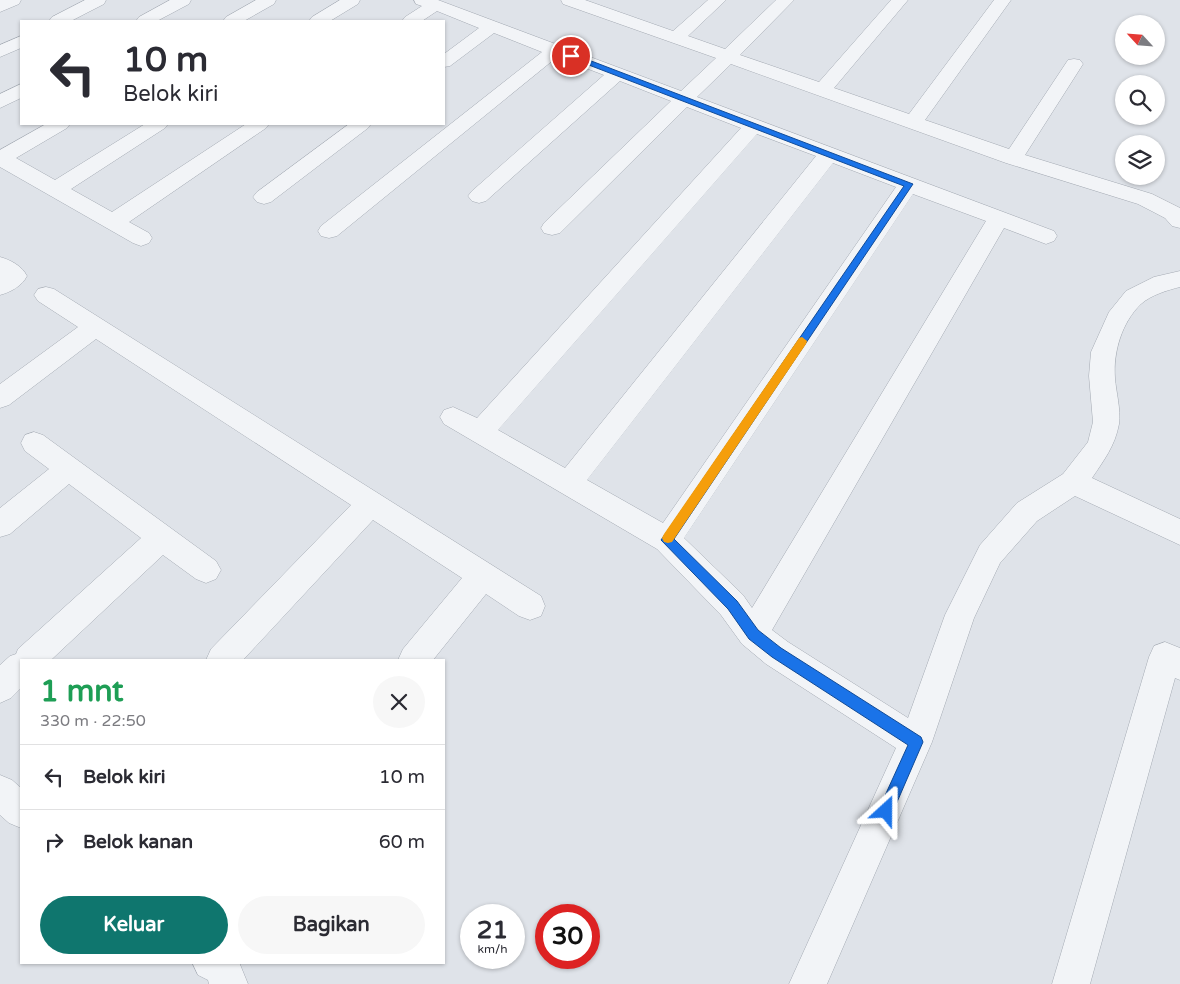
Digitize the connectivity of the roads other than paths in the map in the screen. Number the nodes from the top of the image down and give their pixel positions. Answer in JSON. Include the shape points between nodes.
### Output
{"nodes":[{"id":1,"x":13,"y":0,"type":"edge"},
{"id":2,"x":98,"y":0,"type":"edge"},
{"id":3,"x":183,"y":0,"type":"edge"},
{"id":4,"x":268,"y":0,"type":"edge"},
{"id":5,"x":352,"y":0,"type":"edge"},
{"id":6,"x":569,"y":0,"type":"edge"},
{"id":7,"x":718,"y":0,"type":"edge"},
{"id":8,"x":786,"y":0,"type":"edge"},
{"id":9,"x":900,"y":0,"type":"edge"},
{"id":10,"x":1003,"y":0,"type":"edge"},
{"id":11,"x":429,"y":2,"type":"edge"},
{"id":12,"x":0,"y":6,"type":"edge"},
{"id":13,"x":60,"y":20,"type":"edge"},
{"id":14,"x":147,"y":20,"type":"edge"},
{"id":15,"x":234,"y":20,"type":"edge"},
{"id":16,"x":320,"y":20,"type":"edge"},
{"id":17,"x":412,"y":20,"type":"edge"},
{"id":18,"x":492,"y":26,"type":"junction"},
{"id":19,"x":675,"y":38,"type":"junction"},
{"id":20,"x":20,"y":42,"type":"edge"},
{"id":21,"x":555,"y":50,"type":"junction"},
{"id":22,"x":0,"y":52,"type":"edge"},
{"id":23,"x":728,"y":56,"type":"junction"},
{"id":24,"x":445,"y":61,"type":"edge"},
{"id":25,"x":1074,"y":64,"type":"dead end"},
{"id":26,"x":618,"y":74,"type":"junction"},
{"id":27,"x":822,"y":90,"type":"junction"},
{"id":28,"x":20,"y":91,"type":"edge"},
{"id":29,"x":685,"y":98,"type":"junction"},
{"id":30,"x":0,"y":102,"type":"edge"},
{"id":31,"x":913,"y":122,"type":"junction"},
{"id":32,"x":754,"y":124,"type":"junction"},
{"id":33,"x":58,"y":125,"type":"edge"},
{"id":34,"x":156,"y":125,"type":"edge"},
{"id":35,"x":258,"y":125,"type":"edge"},
{"id":36,"x":360,"y":125,"type":"edge"},
{"id":37,"x":829,"y":154,"type":"junction"},
{"id":38,"x":1,"y":158,"type":"edge"},
{"id":39,"x":1013,"y":158,"type":"junction"},
{"id":40,"x":909,"y":184,"type":"junction"},
{"id":41,"x":56,"y":189,"type":"junction"},
{"id":42,"x":479,"y":196,"type":"dead end"},
{"id":43,"x":264,"y":197,"type":"dead end"},
{"id":44,"x":998,"y":219,"type":"junction"},
{"id":45,"x":1180,"y":221,"type":"edge"},
{"id":46,"x":113,"y":222,"type":"junction"},
{"id":47,"x":552,"y":228,"type":"dead end"},
{"id":48,"x":329,"y":231,"type":"dead end"},
{"id":49,"x":1046,"y":236,"type":"dead end"},
{"id":50,"x":142,"y":238,"type":"dead end"},
{"id":51,"x":0,"y":265,"type":"edge"},
{"id":52,"x":1180,"y":279,"type":"edge"},
{"id":53,"x":0,"y":287,"type":"edge"},
{"id":54,"x":46,"y":296,"type":"dead end"},
{"id":55,"x":96,"y":327,"type":"junction"},
{"id":56,"x":0,"y":398,"type":"edge"},
{"id":57,"x":453,"y":417,"type":"dead end"},
{"id":58,"x":480,"y":432,"type":"junction"},
{"id":59,"x":34,"y":444,"type":"dead end"},
{"id":60,"x":68,"y":469,"type":"junction"},
{"id":61,"x":1073,"y":482,"type":"junction"},
{"id":62,"x":568,"y":484,"type":"junction"},
{"id":63,"x":370,"y":503,"type":"junction"},
{"id":64,"x":0,"y":526,"type":"edge"},
{"id":65,"x":1180,"y":532,"type":"edge"},
{"id":66,"x":162,"y":537,"type":"junction"},
{"id":67,"x":666,"y":540,"type":"junction"},
{"id":68,"x":206,"y":570,"type":"dead end"},
{"id":69,"x":482,"y":576,"type":"junction"},
{"id":70,"x":530,"y":606,"type":"dead end"},
{"id":71,"x":753,"y":634,"type":"junction"},
{"id":72,"x":30,"y":659,"type":"edge"},
{"id":73,"x":223,"y":659,"type":"edge"},
{"id":74,"x":415,"y":659,"type":"edge"},
{"id":75,"x":1180,"y":665,"type":"edge"},
{"id":76,"x":20,"y":668,"type":"edge"},
{"id":77,"x":0,"y":687,"type":"edge"},
{"id":78,"x":916,"y":742,"type":"junction"},
{"id":79,"x":0,"y":792,"type":"edge"},
{"id":80,"x":20,"y":810,"type":"edge"},
{"id":81,"x":214,"y":964,"type":"edge"},
{"id":82,"x":229,"y":984,"type":"edge"},
{"id":83,"x":808,"y":984,"type":"edge"},
{"id":84,"x":1071,"y":984,"type":"edge"}],
"edges":[{"from":1,"to":12,"type":"street"},
{"from":2,"to":13,"type":"street"},
{"from":3,"to":14,"type":"street"},
{"from":4,"to":15,"type":"street"},
{"from":5,"to":16,"type":"street"},
{"from":6,"to":19,"type":"street"},
{"from":7,"to":19,"type":"street"},
{"from":8,"to":23,"type":"street"},
{"from":9,"to":27,"type":"street"},
{"from":10,"to":31,"type":"street"},
{"from":11,"to":17,"type":"street"},
{"from":11,"to":18,"type":"street"},
{"from":18,"to":21,"type":"street"},
{"from":18,"to":24,"type":"street"},
{"from":19,"to":23,"type":"street"},
{"from":20,"to":22,"type":"street"},
{"from":21,"to":26,"type":"street"},
{"from":21,"to":48,"type":"street"},
{"from":23,"to":27,"type":"street"},
{"from":23,"to":29,"type":"street"},
{"from":25,"to":39,"type":"street"},
{"from":26,"to":29,"type":"street"},
{"from":26,"to":42,"type":"street"},
{"from":27,"to":31,"type":"street"},
{"from":28,"to":30,"type":"street"},
{"from":29,"to":32,"type":"street"},
{"from":29,"to":47,"type":"street"},
{"from":31,"to":39,"type":"street"},
{"from":32,"to":37,"type":"street"},
{"from":32,"to":58,"type":"street"},
{"from":33,"to":38,"type":"street"},
{"from":34,"to":41,"type":"street"},
{"from":35,"to":46,"type":"street"},
{"from":36,"to":43,"type":"street"},
{"from":37,"to":40,"type":"street"},
{"from":37,"to":62,"type":"street"},
{"from":38,"to":41,"type":"street"},
{"from":39,"to":45,"type":"street","via":[[1145,199]]},
{"from":40,"to":44,"type":"street"},
{"from":40,"to":67,"type":"street"},
{"from":41,"to":46,"type":"street"},
{"from":44,"to":49,"type":"street"},
{"from":44,"to":71,"type":"street"},
{"from":46,"to":50,"type":"street"},
{"from":51,"to":53,"type":"street","via":[[16,276]]},
{"from":52,"to":61,"type":"street","via":[[1162,283],[1134,297],[1117,318],[1103,352],[1106,422],[1100,446]]},
{"from":54,"to":55,"type":"street"},
{"from":55,"to":56,"type":"street"},
{"from":55,"to":63,"type":"street"},
{"from":57,"to":58,"type":"street"},
{"from":58,"to":62,"type":"street"},
{"from":59,"to":60,"type":"street"},
{"from":60,"to":64,"type":"street"},
{"from":60,"to":66,"type":"street"},
{"from":61,"to":65,"type":"street"},
{"from":61,"to":78,"type":"street","via":[[1027,512],[990,554],[960,615]]},
{"from":62,"to":67,"type":"street"},
{"from":63,"to":69,"type":"street"},
{"from":63,"to":73,"type":"street"},
{"from":66,"to":68,"type":"street"},
{"from":66,"to":72,"type":"street"},
{"from":67,"to":71,"type":"street","via":[[732,605]]},
{"from":69,"to":70,"type":"street"},
{"from":69,"to":74,"type":"street"},
{"from":71,"to":78,"type":"street"},
{"from":75,"to":84,"type":"street","via":[[1165,657]]},
{"from":76,"to":77,"type":"street"},
{"from":78,"to":83,"type":"street"},
{"from":79,"to":80,"type":"street"},
{"from":81,"to":82,"type":"street","via":[[221,968]]}]}
